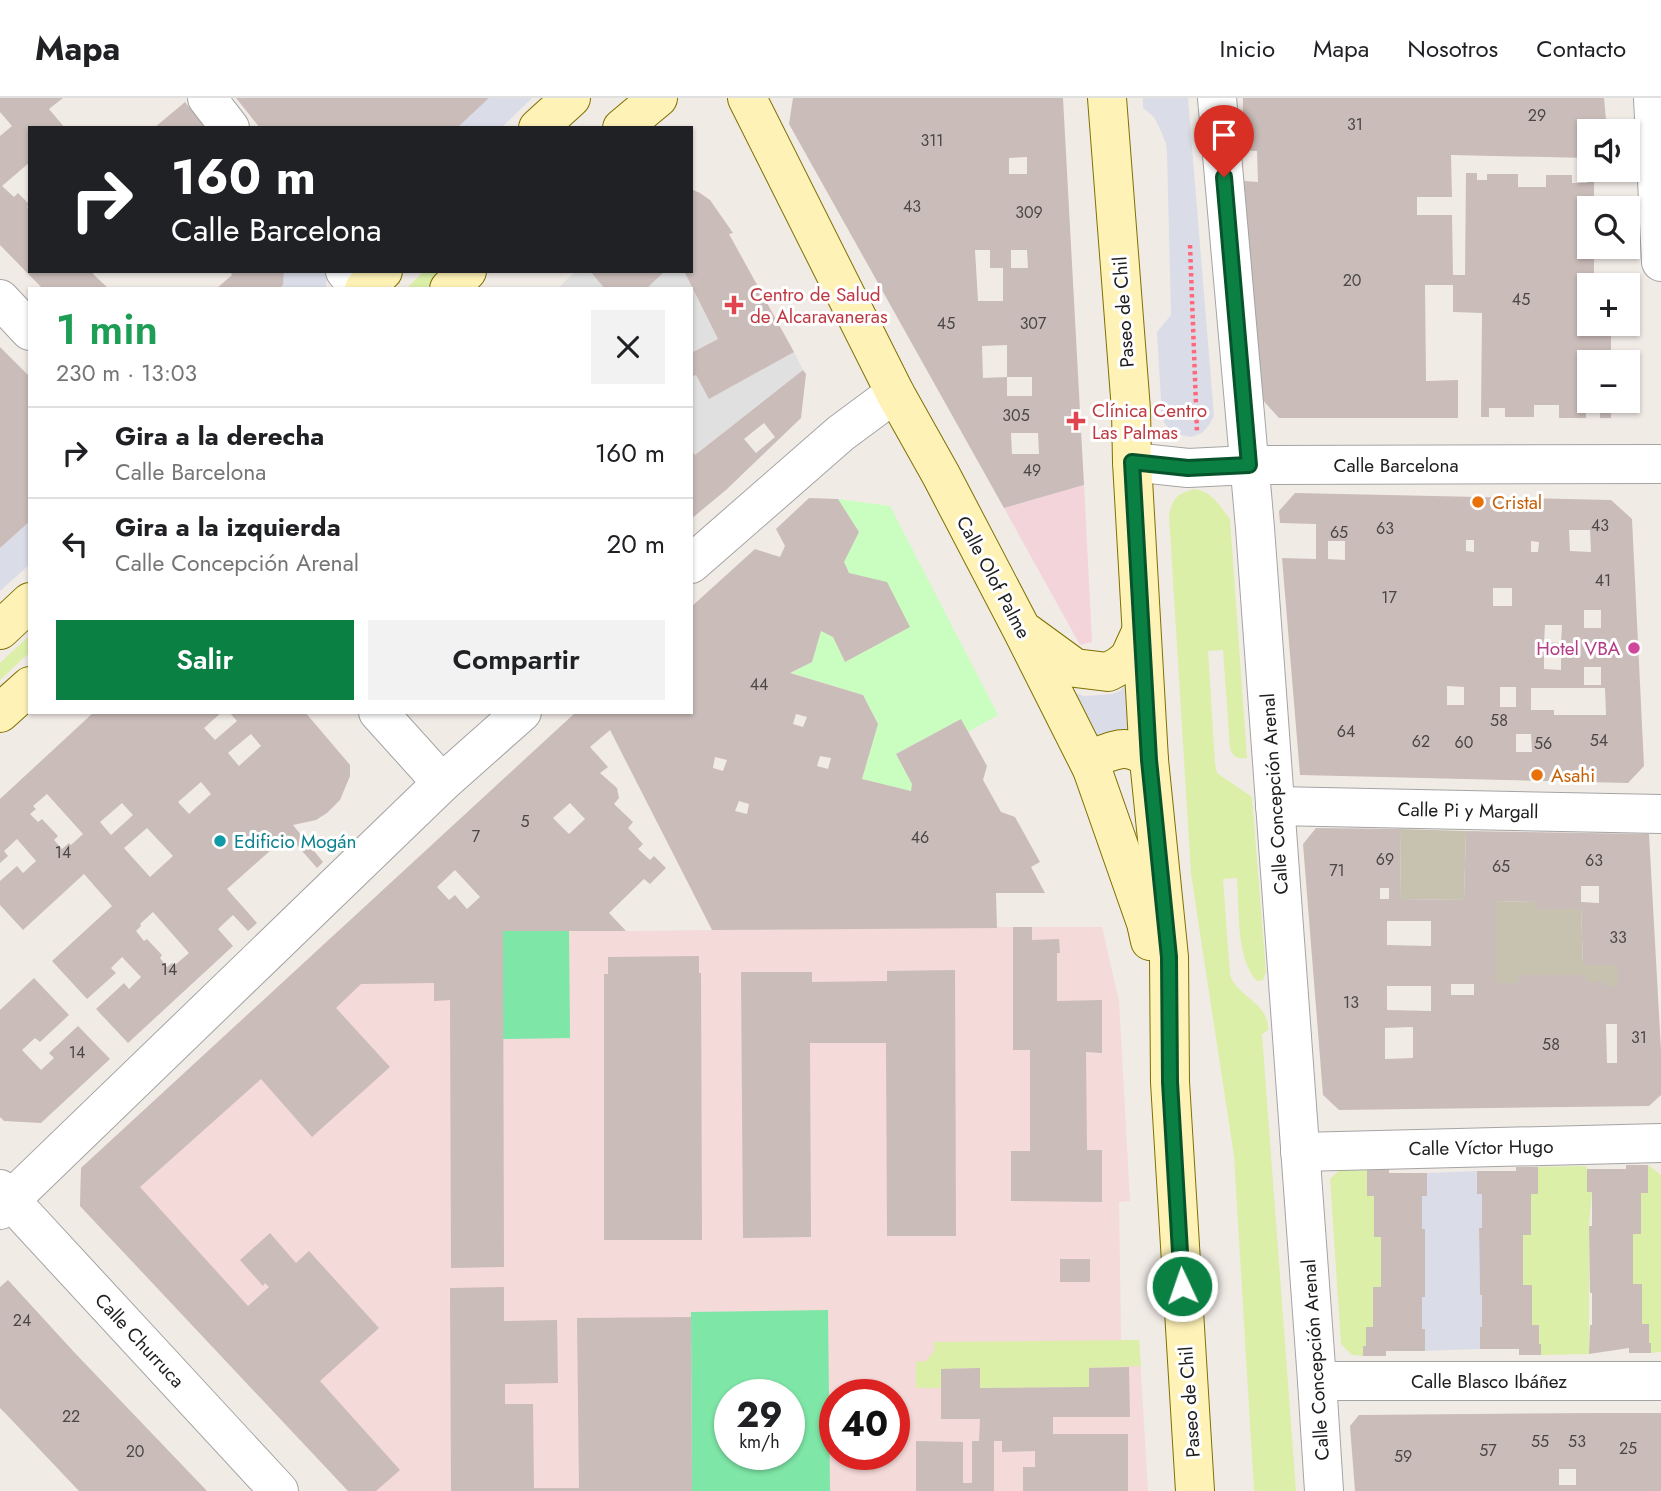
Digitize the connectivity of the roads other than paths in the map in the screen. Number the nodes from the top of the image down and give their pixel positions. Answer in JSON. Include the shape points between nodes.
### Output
{"nodes":[{"id":1,"x":207,"y":98,"type":"edge"},
{"id":2,"x":570,"y":98,"type":"edge"},
{"id":3,"x":658,"y":98,"type":"edge"},
{"id":4,"x":747,"y":98,"type":"edge"},
{"id":5,"x":1107,"y":98,"type":"edge"},
{"id":6,"x":1217,"y":98,"type":"edge"},
{"id":7,"x":1653,"y":98,"type":"edge"},
{"id":8,"x":228,"y":126,"type":"edge"},
{"id":9,"x":540,"y":126,"type":"edge"},
{"id":10,"x":624,"y":126,"type":"edge"},
{"id":11,"x":1661,"y":262,"type":"edge"},
{"id":12,"x":347,"y":273,"type":"edge"},
{"id":13,"x":381,"y":273,"type":"edge"},
{"id":14,"x":465,"y":273,"type":"edge"},
{"id":15,"x":360,"y":287,"type":"edge"},
{"id":16,"x":364,"y":287,"type":"edge"},
{"id":17,"x":451,"y":287,"type":"edge"},
{"id":18,"x":0,"y":299,"type":"edge"},
{"id":19,"x":28,"y":329,"type":"edge"},
{"id":20,"x":895,"y":393,"type":"junction"},
{"id":21,"x":1132,"y":462,"type":"junction"},
{"id":22,"x":1661,"y":464,"type":"edge"},
{"id":23,"x":1249,"y":465,"type":"junction"},
{"id":24,"x":693,"y":562,"type":"edge"},
{"id":25,"x":28,"y":604,"type":"edge"},
{"id":26,"x":0,"y":630,"type":"edge"},
{"id":27,"x":1022,"y":630,"type":"junction"},
{"id":28,"x":1141,"y":632,"type":"junction"},
{"id":29,"x":28,"y":688,"type":"edge"},
{"id":30,"x":0,"y":713,"type":"edge"},
{"id":31,"x":380,"y":714,"type":"edge"},
{"id":32,"x":520,"y":714,"type":"edge"},
{"id":33,"x":1149,"y":760,"type":"junction"},
{"id":34,"x":1093,"y":769,"type":"junction"},
{"id":35,"x":442,"y":783,"type":"junction"},
{"id":36,"x":1275,"y":806,"type":"junction"},
{"id":37,"x":1661,"y":814,"type":"edge"},
{"id":38,"x":1170,"y":1082,"type":"junction"},
{"id":39,"x":1661,"y":1143,"type":"edge"},
{"id":40,"x":1300,"y":1152,"type":"junction"},
{"id":41,"x":4,"y":1200,"type":"edge"},
{"id":42,"x":1318,"y":1381,"type":"junction"},
{"id":43,"x":1661,"y":1381,"type":"edge"},
{"id":44,"x":279,"y":1491,"type":"edge"},
{"id":45,"x":1195,"y":1491,"type":"edge"},
{"id":46,"x":1324,"y":1491,"type":"edge"}],
"edges":[{"from":1,"to":8,"type":"street"},
{"from":2,"to":9,"type":"street"},
{"from":3,"to":10,"type":"street"},
{"from":4,"to":20,"type":"street","name":"Calle Olof Palme"},
{"from":5,"to":21,"type":"street","name":"Paseo de Chil"},
{"from":6,"to":23,"type":"street","name":"Calle Concepción Arenal"},
{"from":7,"to":11,"type":"street"},
{"from":12,"to":15,"type":"street"},
{"from":13,"to":16,"type":"street"},
{"from":14,"to":17,"type":"street"},
{"from":18,"to":19,"type":"street"},
{"from":20,"to":24,"type":"street","via":[[841,433]]},
{"from":20,"to":27,"type":"street","name":"Calle Olof Palme"},
{"from":21,"to":23,"type":"street","name":"Calle Barcelona","via":[[1188,468]]},
{"from":21,"to":28,"type":"street","name":"Paseo de Chil"},
{"from":22,"to":23,"type":"street","name":"Calle Barcelona"},
{"from":23,"to":36,"type":"street","name":"Calle Concepción Arenal"},
{"from":25,"to":26,"type":"street"},
{"from":27,"to":28,"type":"street","via":[[1075,668],[1108,672],[1129,658]]},
{"from":27,"to":34,"type":"street","name":"Calle Olof Palme"},
{"from":28,"to":33,"type":"street","name":"Paseo de Chil"},
{"from":29,"to":30,"type":"street"},
{"from":31,"to":35,"type":"street"},
{"from":32,"to":35,"type":"street"},
{"from":33,"to":34,"type":"street","via":[[1126,748],[1096,757]]},
{"from":33,"to":38,"type":"street","name":"Paseo de Chil","via":[[1169,957]]},
{"from":34,"to":38,"type":"street","name":"Calle Olof Palme","via":[[1146,923]]},
{"from":35,"to":41,"type":"street"},
{"from":36,"to":37,"type":"street","name":"Calle Pi y Margall"},
{"from":36,"to":40,"type":"street","name":"Calle Concepción Arenal"},
{"from":38,"to":45,"type":"street","name":"Paseo de Chil"},
{"from":39,"to":40,"type":"street","name":"Calle Víctor Hugo"},
{"from":40,"to":42,"type":"street","name":"Calle Concepción Arenal"},
{"from":41,"to":44,"type":"street","name":"Calle Churruca"},
{"from":42,"to":43,"type":"street","name":"Calle Blasco Ibáñez"},
{"from":42,"to":46,"type":"street","name":"Calle Concepción Arenal"}]}
